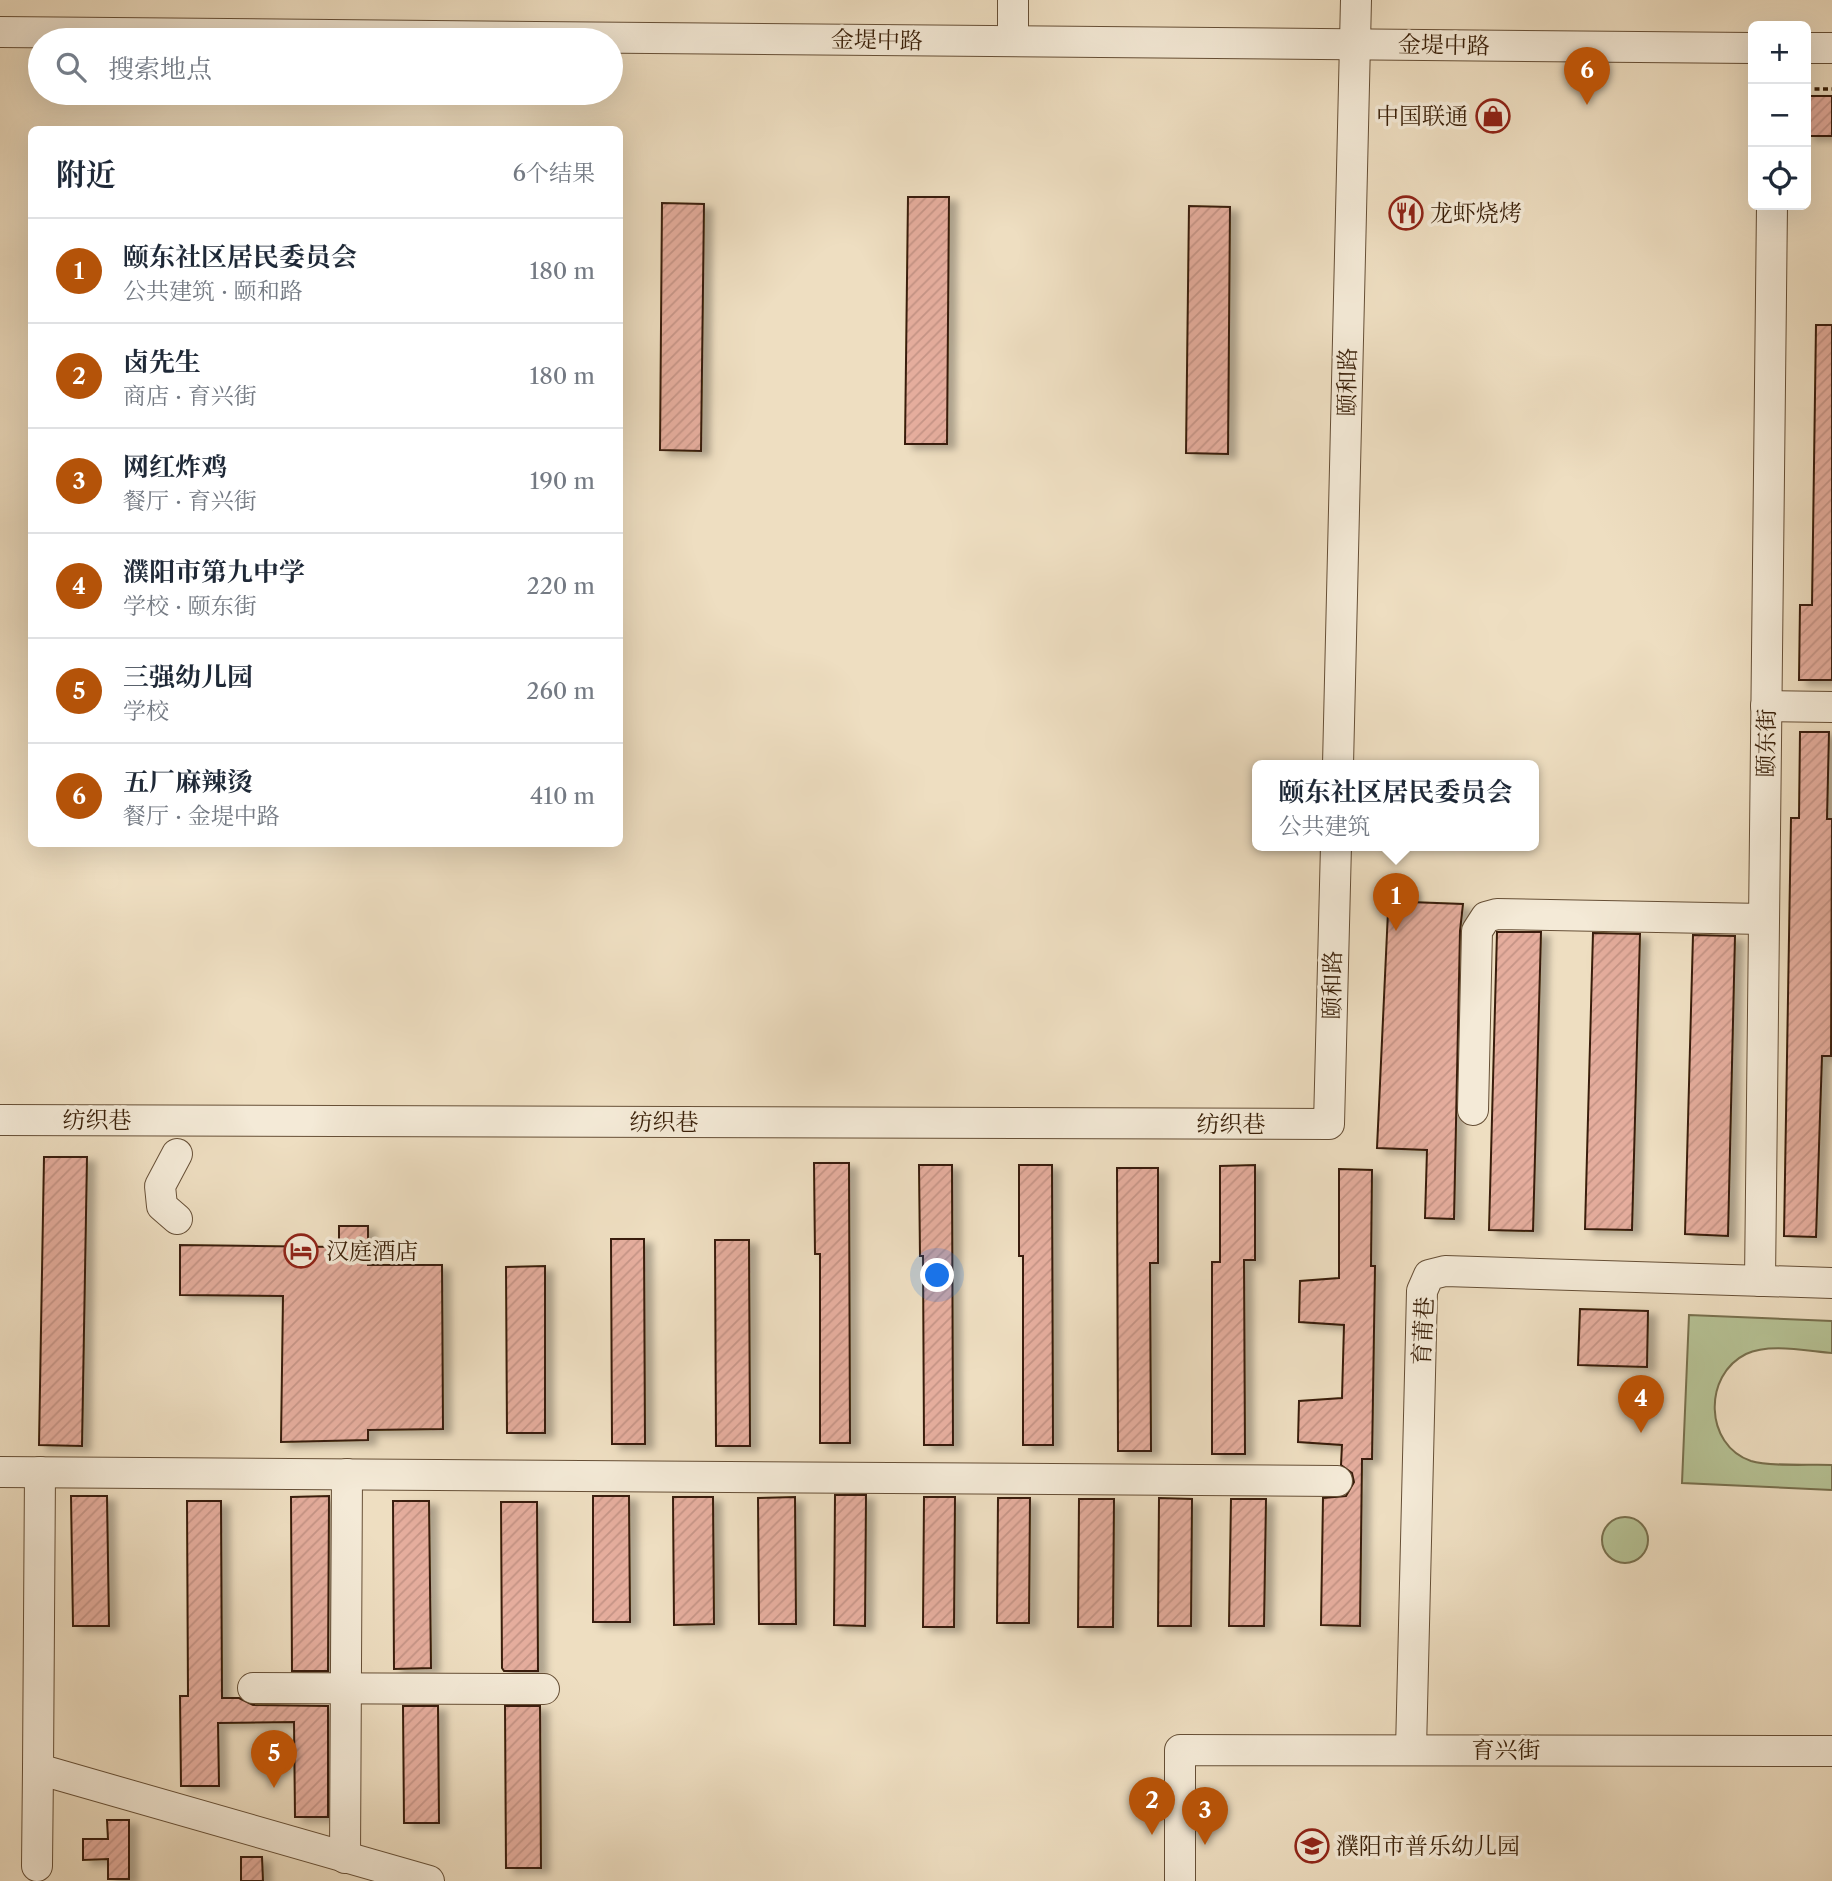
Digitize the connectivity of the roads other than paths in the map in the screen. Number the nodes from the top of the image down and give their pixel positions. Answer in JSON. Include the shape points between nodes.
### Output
{"nodes":[{"id":1,"x":1013,"y":0,"type":"edge"},
{"id":2,"x":1356,"y":0,"type":"edge"},
{"id":3,"x":0,"y":32,"type":"edge"},
{"id":4,"x":28,"y":32,"type":"edge"},
{"id":5,"x":623,"y":38,"type":"edge"},
{"id":6,"x":1013,"y":41,"type":"junction"},
{"id":7,"x":1356,"y":44,"type":"junction"},
{"id":8,"x":1748,"y":48,"type":"edge"},
{"id":9,"x":1811,"y":48,"type":"edge"},
{"id":10,"x":1832,"y":48,"type":"edge"},
{"id":11,"x":1772,"y":210,"type":"edge"},
{"id":12,"x":1766,"y":706,"type":"junction"},
{"id":13,"x":1832,"y":707,"type":"edge"},
{"id":14,"x":1338,"y":760,"type":"edge"},
{"id":15,"x":1336,"y":851,"type":"edge"},
{"id":16,"x":1764,"y":919,"type":"junction"},
{"id":17,"x":1473,"y":1110,"type":"dead end"},
{"id":18,"x":0,"y":1120,"type":"edge"},
{"id":19,"x":1329,"y":1124,"type":"joint"},
{"id":20,"x":177,"y":1154,"type":"dead end"},
{"id":21,"x":177,"y":1219,"type":"dead end"},
{"id":22,"x":1760,"y":1281,"type":"junction"},
{"id":23,"x":1832,"y":1283,"type":"edge"},
{"id":24,"x":0,"y":1472,"type":"edge"},
{"id":25,"x":40,"y":1472,"type":"junction"},
{"id":26,"x":347,"y":1474,"type":"junction"},
{"id":27,"x":1337,"y":1481,"type":"dead end"},
{"id":28,"x":253,"y":1688,"type":"dead end"},
{"id":29,"x":346,"y":1689,"type":"junction"},
{"id":30,"x":544,"y":1689,"type":"dead end"},
{"id":31,"x":1411,"y":1750,"type":"junction"},
{"id":32,"x":1832,"y":1751,"type":"edge"},
{"id":33,"x":38,"y":1769,"type":"junction"},
{"id":34,"x":345,"y":1858,"type":"junction"},
{"id":35,"x":37,"y":1866,"type":"dead end"},
{"id":36,"x":429,"y":1881,"type":"edge"},
{"id":37,"x":1180,"y":1881,"type":"edge"}],
"edges":[{"from":1,"to":6,"type":"street"},
{"from":2,"to":7,"type":"street","name":"颐和路"},
{"from":3,"to":4,"type":"street","name":"金堤中路"},
{"from":5,"to":6,"type":"street","name":"金堤中路"},
{"from":6,"to":7,"type":"street","name":"金堤中路"},
{"from":7,"to":8,"type":"street","name":"金堤中路"},
{"from":7,"to":14,"type":"street","name":"颐和路"},
{"from":9,"to":10,"type":"street"},
{"from":11,"to":12,"type":"street","name":"颐东街"},
{"from":12,"to":13,"type":"street"},
{"from":12,"to":16,"type":"street","name":"颐东街"},
{"from":15,"to":19,"type":"street","name":"颐和路"},
{"from":16,"to":17,"type":"street","via":[[1486,917],[1477,931]]},
{"from":16,"to":22,"type":"street","name":"颐东街"},
{"from":18,"to":19,"type":"street","name":"纺织巷"},
{"from":20,"to":21,"type":"street","via":[[160,1186],[162,1206]]},
{"from":22,"to":23,"type":"street","name":"育莆巷"},
{"from":22,"to":31,"type":"street","name":"育莆巷","via":[[1445,1271],[1429,1275],[1422,1291]]},
{"from":24,"to":25,"type":"street"},
{"from":25,"to":26,"type":"street"},
{"from":25,"to":33,"type":"street"},
{"from":26,"to":27,"type":"street"},
{"from":26,"to":29,"type":"street"},
{"from":28,"to":29,"type":"street"},
{"from":29,"to":30,"type":"street"},
{"from":29,"to":34,"type":"street"},
{"from":31,"to":32,"type":"street","name":"育兴街"},
{"from":31,"to":37,"type":"street","name":"育兴街","via":[[1180,1750]]},
{"from":33,"to":34,"type":"street"},
{"from":33,"to":35,"type":"street"},
{"from":34,"to":36,"type":"street"}]}
